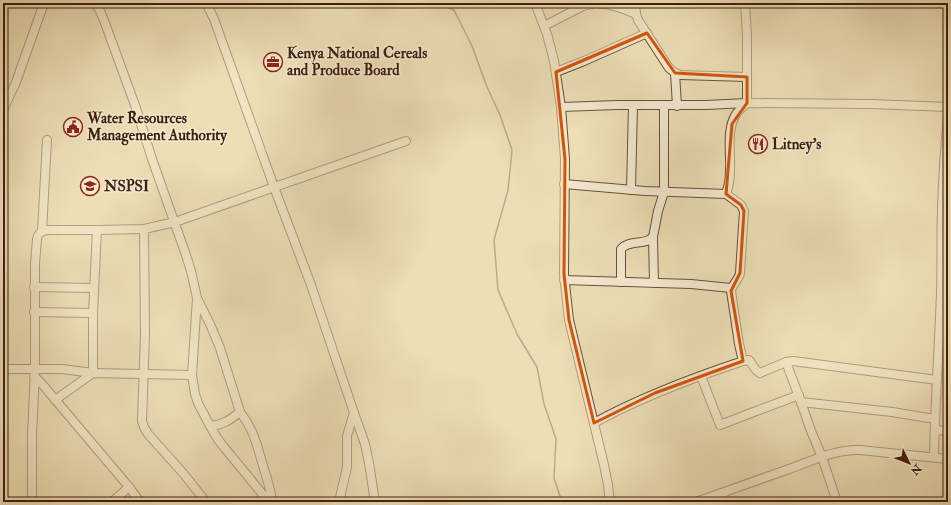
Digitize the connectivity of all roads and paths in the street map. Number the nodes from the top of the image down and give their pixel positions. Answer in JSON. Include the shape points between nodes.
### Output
{"nodes":[{"id":1,"x":44,"y":3,"type":"edge"},
{"id":2,"x":95,"y":3,"type":"edge"},
{"id":3,"x":206,"y":3,"type":"edge"},
{"id":4,"x":535,"y":3,"type":"edge"},
{"id":5,"x":596,"y":3,"type":"edge"},
{"id":6,"x":634,"y":3,"type":"edge"},
{"id":7,"x":745,"y":3,"type":"edge"},
{"id":8,"x":636,"y":14,"type":"junction"},
{"id":9,"x":544,"y":26,"type":"junction"},
{"id":10,"x":647,"y":33,"type":"junction"},
{"id":11,"x":556,"y":72,"type":"junction"},
{"id":12,"x":675,"y":73,"type":"junction"},
{"id":13,"x":747,"y":77,"type":"junction"},
{"id":14,"x":747,"y":103,"type":"junction"},
{"id":15,"x":633,"y":105,"type":"junction"},
{"id":16,"x":664,"y":106,"type":"junction"},
{"id":17,"x":677,"y":106,"type":"junction"},
{"id":18,"x":562,"y":107,"type":"junction"},
{"id":19,"x":948,"y":107,"type":"edge"},
{"id":20,"x":3,"y":110,"type":"edge"},
{"id":21,"x":948,"y":116,"type":"edge"},
{"id":22,"x":46,"y":140,"type":"dead end"},
{"id":23,"x":406,"y":141,"type":"dead end"},
{"id":24,"x":946,"y":153,"type":"edge"},
{"id":25,"x":564,"y":184,"type":"junction"},
{"id":26,"x":274,"y":187,"type":"junction"},
{"id":27,"x":631,"y":190,"type":"junction"},
{"id":28,"x":664,"y":192,"type":"junction"},
{"id":29,"x":726,"y":194,"type":"junction"},
{"id":30,"x":174,"y":222,"type":"junction"},
{"id":31,"x":144,"y":229,"type":"junction"},
{"id":32,"x":97,"y":230,"type":"junction"},
{"id":33,"x":42,"y":231,"type":"junction"},
{"id":34,"x":945,"y":232,"type":"edge"},
{"id":35,"x":653,"y":237,"type":"junction"},
{"id":36,"x":564,"y":280,"type":"junction"},
{"id":37,"x":621,"y":282,"type":"junction"},
{"id":38,"x":654,"y":283,"type":"junction"},
{"id":39,"x":34,"y":287,"type":"junction"},
{"id":40,"x":94,"y":288,"type":"junction"},
{"id":41,"x":731,"y":288,"type":"junction"},
{"id":42,"x":197,"y":298,"type":"junction"},
{"id":43,"x":34,"y":312,"type":"junction"},
{"id":44,"x":93,"y":313,"type":"junction"},
{"id":45,"x":944,"y":327,"type":"edge"},
{"id":46,"x":743,"y":361,"type":"junction"},
{"id":47,"x":786,"y":362,"type":"junction"},
{"id":48,"x":3,"y":369,"type":"edge"},
{"id":49,"x":34,"y":373,"type":"junction"},
{"id":50,"x":94,"y":373,"type":"junction"},
{"id":51,"x":143,"y":374,"type":"junction"},
{"id":52,"x":192,"y":376,"type":"junction"},
{"id":53,"x":701,"y":376,"type":"junction"},
{"id":54,"x":937,"y":380,"type":"junction"},
{"id":55,"x":800,"y":399,"type":"junction"},
{"id":56,"x":55,"y":400,"type":"junction"},
{"id":57,"x":240,"y":412,"type":"junction"},
{"id":58,"x":354,"y":413,"type":"junction"},
{"id":59,"x":934,"y":420,"type":"junction"},
{"id":60,"x":594,"y":423,"type":"junction"},
{"id":61,"x":210,"y":426,"type":"junction"},
{"id":62,"x":934,"y":430,"type":"junction"},
{"id":63,"x":948,"y":431,"type":"edge"},
{"id":64,"x":822,"y":457,"type":"junction"},
{"id":65,"x":934,"y":457,"type":"junction"},
{"id":66,"x":948,"y":459,"type":"edge"},
{"id":67,"x":129,"y":487,"type":"junction"},
{"id":68,"x":722,"y":493,"type":"junction"},
{"id":69,"x":32,"y":502,"type":"edge"},
{"id":70,"x":112,"y":502,"type":"edge"},
{"id":71,"x":140,"y":502,"type":"edge"},
{"id":72,"x":206,"y":502,"type":"edge"},
{"id":73,"x":269,"y":502,"type":"edge"},
{"id":74,"x":272,"y":502,"type":"edge"},
{"id":75,"x":339,"y":502,"type":"edge"},
{"id":76,"x":375,"y":502,"type":"edge"},
{"id":77,"x":610,"y":502,"type":"edge"},
{"id":78,"x":696,"y":502,"type":"edge"},
{"id":79,"x":725,"y":502,"type":"edge"},
{"id":80,"x":837,"y":502,"type":"edge"}],
"edges":[{"from":1,"to":20,"type":"street","via":[[16,82]]},
{"from":2,"to":30,"type":"street","via":[[106,23]]},
{"from":3,"to":26,"type":"street"},
{"from":4,"to":9,"type":"street"},
{"from":5,"to":8,"type":"street","via":[[624,8]]},
{"from":5,"to":9,"type":"street","via":[[583,6]]},
{"from":6,"to":8,"type":"street"},
{"from":7,"to":13,"type":"street"},
{"from":8,"to":10,"type":"street"},
{"from":9,"to":11,"type":"street"},
{"from":10,"to":11,"type":"street"},
{"from":10,"to":12,"type":"street","via":[[669,68]]},
{"from":11,"to":18,"type":"street"},
{"from":12,"to":13,"type":"street","via":[[692,76]]},
{"from":12,"to":17,"type":"street"},
{"from":13,"to":14,"type":"street"},
{"from":14,"to":17,"type":"street"},
{"from":14,"to":19,"type":"street"},
{"from":14,"to":29,"type":"street","via":[[732,124]]},
{"from":15,"to":16,"type":"street"},
{"from":15,"to":18,"type":"street"},
{"from":15,"to":27,"type":"street"},
{"from":16,"to":17,"type":"street"},
{"from":16,"to":28,"type":"street"},
{"from":18,"to":25,"type":"street"},
{"from":21,"to":24,"type":"street"},
{"from":22,"to":33,"type":"street"},
{"from":23,"to":26,"type":"street"},
{"from":24,"to":34,"type":"street"},
{"from":25,"to":27,"type":"street"},
{"from":25,"to":36,"type":"street"},
{"from":26,"to":30,"type":"street"},
{"from":26,"to":58,"type":"street","via":[[311,285]]},
{"from":27,"to":28,"type":"street"},
{"from":28,"to":29,"type":"street"},
{"from":28,"to":35,"type":"street"},
{"from":29,"to":41,"type":"street","via":[[744,208],[740,273]]},
{"from":30,"to":31,"type":"street"},
{"from":30,"to":42,"type":"street","via":[[191,271]]},
{"from":31,"to":32,"type":"street"},
{"from":31,"to":51,"type":"street"},
{"from":32,"to":33,"type":"street"},
{"from":32,"to":40,"type":"street"},
{"from":33,"to":39,"type":"street","via":[[37,239]]},
{"from":34,"to":45,"type":"street"},
{"from":35,"to":37,"type":"street","via":[[623,247]]},
{"from":35,"to":38,"type":"street"},
{"from":36,"to":37,"type":"street"},
{"from":36,"to":60,"type":"street","via":[[569,320]]},
{"from":37,"to":38,"type":"street"},
{"from":38,"to":41,"type":"street"},
{"from":39,"to":40,"type":"street"},
{"from":39,"to":43,"type":"street"},
{"from":40,"to":44,"type":"street"},
{"from":41,"to":46,"type":"street"},
{"from":42,"to":52,"type":"street"},
{"from":42,"to":57,"type":"street","via":[[220,348]]},
{"from":43,"to":44,"type":"street"},
{"from":43,"to":49,"type":"street"},
{"from":44,"to":50,"type":"street"},
{"from":45,"to":54,"type":"street"},
{"from":46,"to":47,"type":"street","via":[[749,360],[760,373]]},
{"from":46,"to":53,"type":"street"},
{"from":47,"to":54,"type":"street","via":[[809,362]]},
{"from":47,"to":55,"type":"street"},
{"from":48,"to":49,"type":"street"},
{"from":49,"to":50,"type":"street","via":[[62,369]]},
{"from":49,"to":56,"type":"street"},
{"from":49,"to":69,"type":"street"},
{"from":50,"to":51,"type":"street"},
{"from":50,"to":56,"type":"street"},
{"from":51,"to":52,"type":"street"},
{"from":51,"to":72,"type":"street","via":[[144,427]]},
{"from":52,"to":61,"type":"street","via":[[198,403]]},
{"from":53,"to":55,"type":"street","via":[[720,425]]},
{"from":53,"to":60,"type":"street","via":[[655,393]]},
{"from":54,"to":59,"type":"street"},
{"from":55,"to":59,"type":"street"},
{"from":55,"to":64,"type":"street"},
{"from":56,"to":67,"type":"street"},
{"from":57,"to":61,"type":"street","via":[[223,424]]},
{"from":57,"to":74,"type":"street","via":[[255,437]]},
{"from":58,"to":75,"type":"street","via":[[347,436],[347,467]]},
{"from":58,"to":76,"type":"street","via":[[369,463]]},
{"from":59,"to":62,"type":"street"},
{"from":60,"to":77,"type":"street"},
{"from":61,"to":73,"type":"street"},
{"from":62,"to":63,"type":"street"},
{"from":62,"to":65,"type":"street"},
{"from":64,"to":65,"type":"street","via":[[850,450]]},
{"from":64,"to":68,"type":"street"},
{"from":64,"to":80,"type":"street"},
{"from":65,"to":66,"type":"street"},
{"from":67,"to":70,"type":"street"},
{"from":67,"to":71,"type":"street"},
{"from":68,"to":78,"type":"street"},
{"from":68,"to":79,"type":"street"}]}
